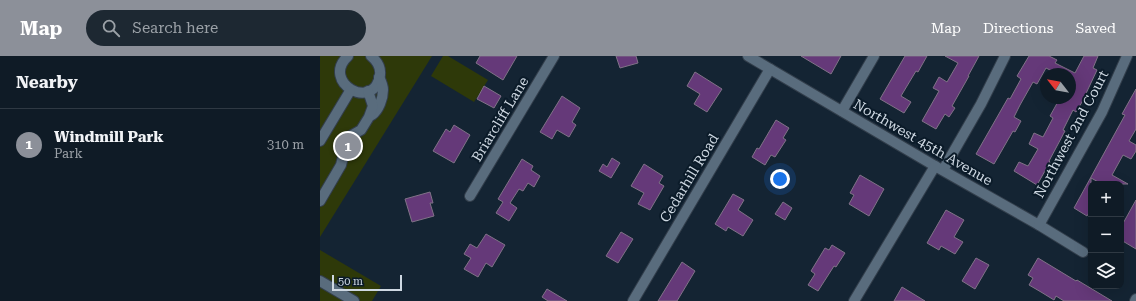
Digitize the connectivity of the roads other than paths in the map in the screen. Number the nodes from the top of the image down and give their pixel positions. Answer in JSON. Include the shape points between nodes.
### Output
{"nodes":[{"id":1,"x":348,"y":56,"type":"edge"},
{"id":2,"x":371,"y":56,"type":"edge"},
{"id":3,"x":554,"y":56,"type":"edge"},
{"id":4,"x":748,"y":56,"type":"edge"},
{"id":5,"x":874,"y":56,"type":"edge"},
{"id":6,"x":1005,"y":56,"type":"edge"},
{"id":7,"x":1127,"y":56,"type":"edge"},
{"id":8,"x":770,"y":69,"type":"junction"},
{"id":9,"x":379,"y":77,"type":"junction"},
{"id":10,"x":350,"y":91,"type":"junction"},
{"id":11,"x":368,"y":91,"type":"junction"},
{"id":12,"x":842,"y":111,"type":"junction"},
{"id":13,"x":369,"y":117,"type":"junction"},
{"id":14,"x":320,"y":141,"type":"edge"},
{"id":15,"x":939,"y":168,"type":"junction"},
{"id":16,"x":470,"y":196,"type":"dead end"},
{"id":17,"x":320,"y":200,"type":"edge"},
{"id":18,"x":1039,"y":225,"type":"junction"},
{"id":19,"x":1083,"y":252,"type":"dead end"},
{"id":20,"x":320,"y":281,"type":"edge"},
{"id":21,"x":354,"y":301,"type":"edge"},
{"id":22,"x":633,"y":301,"type":"edge"},
{"id":23,"x":854,"y":301,"type":"edge"}],
"edges":[{"from":1,"to":10,"type":"street","via":[[341,64],[339,74],[342,84]]},
{"from":2,"to":9,"type":"street","via":[[379,66]]},
{"from":3,"to":16,"type":"street","name":"Briarcliff Lane"},
{"from":4,"to":8,"type":"street","name":"Northwest 45th Avenue"},
{"from":5,"to":12,"type":"street"},
{"from":6,"to":15,"type":"street","via":[[981,104]]},
{"from":7,"to":18,"type":"street","name":"Northwest 2nd Court","via":[[1102,112]]},
{"from":8,"to":12,"type":"street","name":"Northwest 45th Avenue"},
{"from":8,"to":22,"type":"street","name":"Cedarhill Road"},
{"from":9,"to":11,"type":"street","via":[[375,86]]},
{"from":9,"to":13,"type":"street","via":[[383,89],[381,102],[376,113]]},
{"from":10,"to":11,"type":"street"},
{"from":10,"to":14,"type":"street"},
{"from":11,"to":13,"type":"street","via":[[373,106]]},
{"from":12,"to":15,"type":"street","name":"Northwest 45th Avenue"},
{"from":13,"to":17,"type":"street","via":[[361,130],[345,139],[341,164]]},
{"from":15,"to":18,"type":"street","name":"Northwest 45th Avenue"},
{"from":15,"to":23,"type":"street"},
{"from":18,"to":19,"type":"street","name":"Northwest 45th Avenue"},
{"from":20,"to":21,"type":"street"}]}
